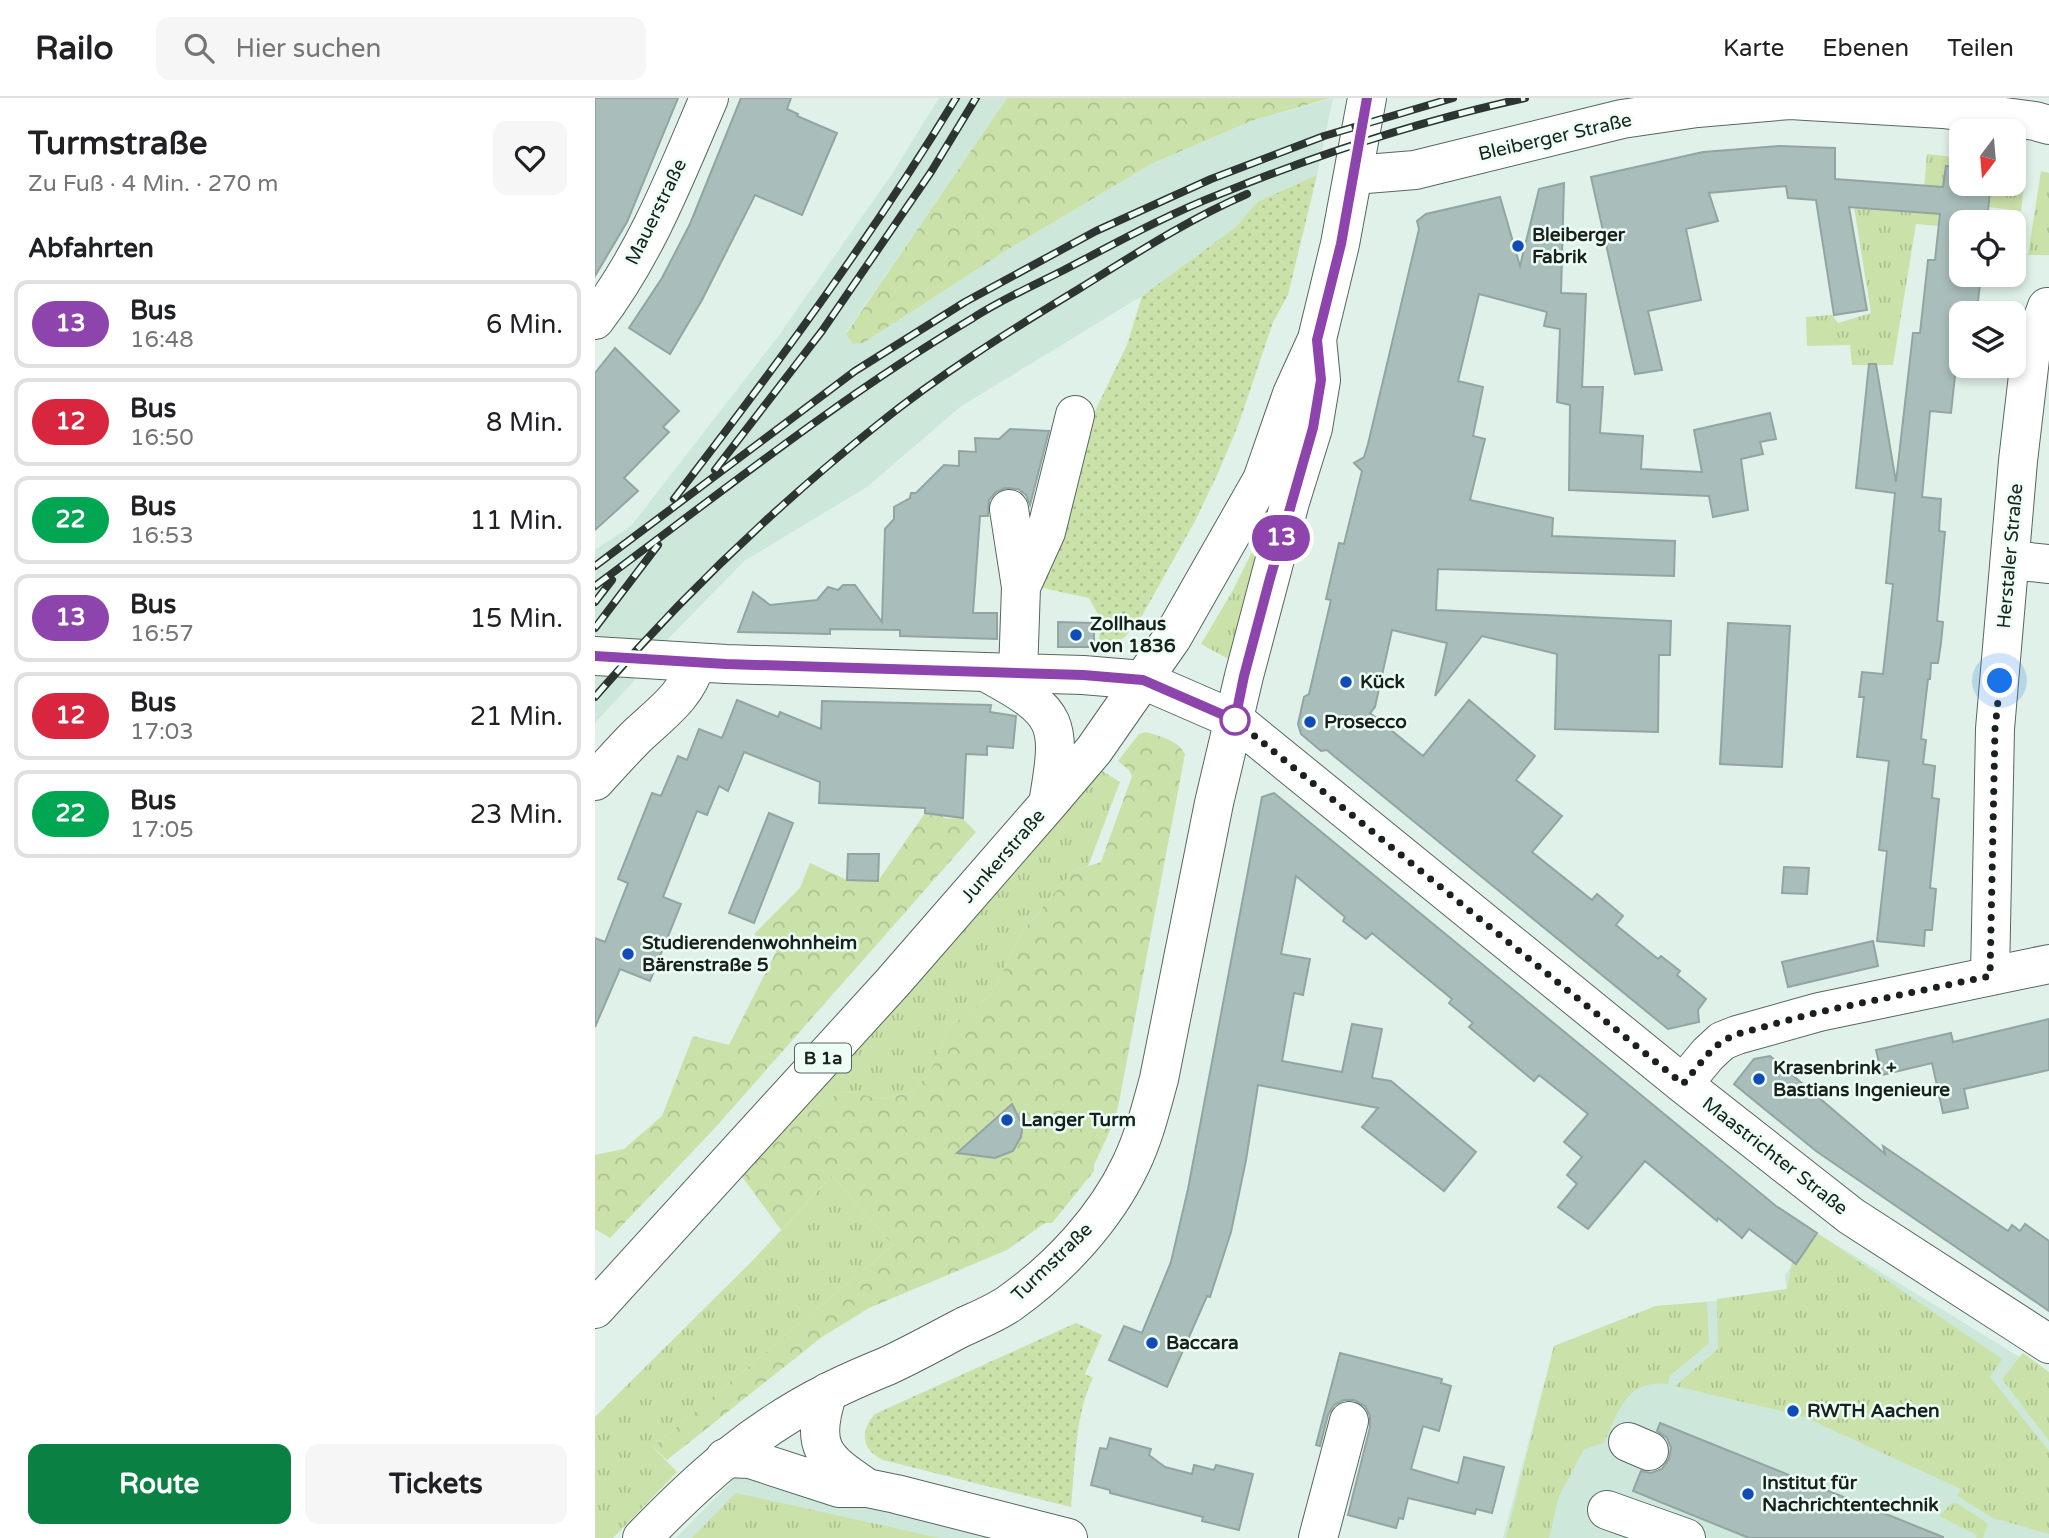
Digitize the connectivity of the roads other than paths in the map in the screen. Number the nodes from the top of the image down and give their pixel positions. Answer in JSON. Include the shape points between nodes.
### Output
{"nodes":[{"id":1,"x":709,"y":98,"type":"edge"},
{"id":2,"x":1367,"y":98,"type":"edge"},
{"id":3,"x":2049,"y":125,"type":"edge"},
{"id":4,"x":1354,"y":174,"type":"junction"},
{"id":5,"x":2047,"y":307,"type":"dead end"},
{"id":6,"x":595,"y":320,"type":"edge"},
{"id":7,"x":1317,"y":340,"type":"junction"},
{"id":8,"x":1075,"y":415,"type":"dead end"},
{"id":9,"x":1009,"y":509,"type":"dead end"},
{"id":10,"x":2010,"y":560,"type":"junction"},
{"id":11,"x":2049,"y":564,"type":"edge"},
{"id":12,"x":1021,"y":587,"type":"junction"},
{"id":13,"x":595,"y":656,"type":"edge"},
{"id":14,"x":696,"y":663,"type":"junction"},
{"id":15,"x":1002,"y":674,"type":"junction"},
{"id":16,"x":1143,"y":680,"type":"junction"},
{"id":17,"x":1235,"y":720,"type":"junction"},
{"id":18,"x":595,"y":781,"type":"edge"},
{"id":19,"x":1048,"y":804,"type":"junction"},
{"id":20,"x":2049,"y":964,"type":"edge"},
{"id":21,"x":1990,"y":976,"type":"junction"},
{"id":22,"x":1683,"y":1084,"type":"junction"},
{"id":23,"x":595,"y":1309,"type":"edge"},
{"id":24,"x":2049,"y":1344,"type":"edge"},
{"id":25,"x":828,"y":1392,"type":"junction"},
{"id":26,"x":1349,"y":1421,"type":"dead end"},
{"id":27,"x":725,"y":1458,"type":"junction"},
{"id":28,"x":867,"y":1488,"type":"junction"},
{"id":29,"x":1607,"y":1510,"type":"dead end"},
{"id":30,"x":642,"y":1538,"type":"edge"},
{"id":31,"x":1068,"y":1538,"type":"edge"},
{"id":32,"x":1318,"y":1538,"type":"edge"},
{"id":33,"x":1686,"y":1538,"type":"edge"}],
"edges":[{"from":1,"to":6,"type":"street","name":"Mauerstraße","via":[[651,233]]},
{"from":2,"to":4,"type":"street","name":"Junkerstraße","number":"B 1a"},
{"from":3,"to":4,"type":"street","name":"Bleiberger Straße","via":[[1943,109],[1790,100],[1622,119],[1415,170]]},
{"from":4,"to":7,"type":"street","name":"Junkerstraße","number":"B 1a"},
{"from":5,"to":10,"type":"street","name":"Herstaler Straße","via":[[2031,350]]},
{"from":7,"to":16,"type":"street","name":"Junkerstraße","number":"B 1a","via":[[1292,394],[1262,480]]},
{"from":7,"to":17,"type":"street","name":"Junkerstraße","number":"B 1a","via":[[1321,380],[1313,428]]},
{"from":8,"to":12,"type":"street","via":[[1046,532]]},
{"from":9,"to":12,"type":"street"},
{"from":10,"to":11,"type":"street"},
{"from":10,"to":21,"type":"street","name":"Herstaler Straße","via":[[1995,729]]},
{"from":12,"to":15,"type":"street"},
{"from":13,"to":14,"type":"street","name":"Maastrichter Straße"},
{"from":14,"to":15,"type":"street","name":"Maastrichter Straße"},
{"from":14,"to":18,"type":"street","via":[[680,696]]},
{"from":15,"to":16,"type":"street","name":"Maastrichter Straße"},
{"from":15,"to":19,"type":"street","via":[[1035,701],[1054,729],[1055,765]]},
{"from":16,"to":17,"type":"street","name":"Maastrichter Straße"},
{"from":16,"to":19,"type":"street","name":"Junkerstraße","number":"B 1a","via":[[1094,750]]},
{"from":17,"to":22,"type":"street","name":"Maastrichter Straße"},
{"from":17,"to":25,"type":"street","name":"Turmstraße","number":"B 1a","via":[[1159,1079],[1148,1122],[1114,1195],[1074,1246],[1008,1304]]},
{"from":19,"to":23,"type":"street","name":"Junkerstraße","number":"B 1a"},
{"from":20,"to":21,"type":"street"},
{"from":21,"to":22,"type":"street","via":[[1737,1034],[1722,1041]]},
{"from":22,"to":24,"type":"street","name":"Maastrichter Straße","via":[[1851,1216]]},
{"from":25,"to":27,"type":"street","name":"Turmstraße","number":"B 1a"},
{"from":25,"to":28,"type":"street","via":[[820,1431],[825,1455]]},
{"from":26,"to":32,"type":"street"},
{"from":27,"to":28,"type":"street","via":[[750,1459],[839,1488]]},
{"from":27,"to":30,"type":"street","name":"Turmstraße","number":"B 1a"},
{"from":28,"to":31,"type":"street"},
{"from":29,"to":33,"type":"street"}]}
